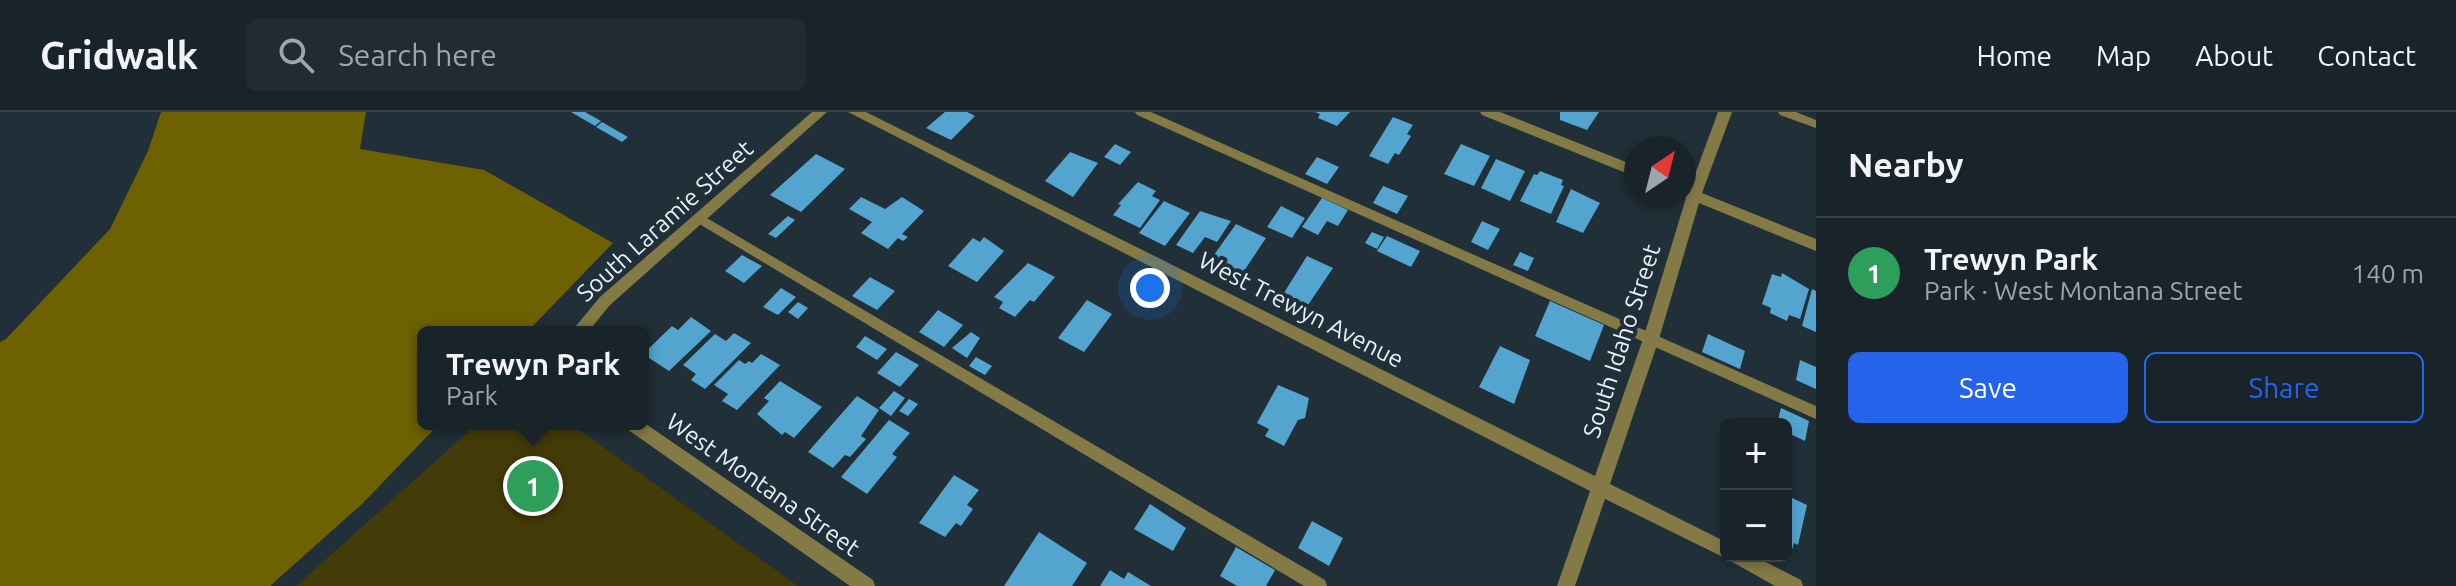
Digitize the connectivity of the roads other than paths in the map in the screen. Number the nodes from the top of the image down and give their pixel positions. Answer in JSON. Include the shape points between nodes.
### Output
{"nodes":[{"id":1,"x":820,"y":112,"type":"edge"},
{"id":2,"x":855,"y":112,"type":"edge"},
{"id":3,"x":1141,"y":112,"type":"edge"},
{"id":4,"x":1487,"y":112,"type":"edge"},
{"id":5,"x":1725,"y":112,"type":"edge"},
{"id":6,"x":1784,"y":112,"type":"edge"},
{"id":7,"x":1816,"y":124,"type":"edge"},
{"id":8,"x":1624,"y":167,"type":"edge"},
{"id":9,"x":1696,"y":177,"type":"edge"},
{"id":10,"x":1696,"y":196,"type":"edge"},
{"id":11,"x":1685,"y":208,"type":"edge"},
{"id":12,"x":700,"y":219,"type":"junction"},
{"id":13,"x":1816,"y":245,"type":"edge"},
{"id":14,"x":584,"y":326,"type":"edge"},
{"id":15,"x":1651,"y":339,"type":"junction"},
{"id":16,"x":1816,"y":413,"type":"edge"},
{"id":17,"x":642,"y":430,"type":"edge"},
{"id":18,"x":1599,"y":487,"type":"junction"},
{"id":19,"x":1720,"y":548,"type":"edge"},
{"id":20,"x":1747,"y":562,"type":"edge"},
{"id":21,"x":866,"y":586,"type":"edge"},
{"id":22,"x":1319,"y":586,"type":"edge"},
{"id":23,"x":1566,"y":586,"type":"edge"},
{"id":24,"x":1794,"y":586,"type":"edge"}],
"edges":[{"from":1,"to":12,"type":"street","name":"South Laramie Street"},
{"from":2,"to":18,"type":"street","name":"West Trewyn Avenue"},
{"from":3,"to":15,"type":"lane"},
{"from":4,"to":8,"type":"street"},
{"from":5,"to":9,"type":"street","name":"South Idaho Street"},
{"from":6,"to":7,"type":"lane"},
{"from":10,"to":13,"type":"street"},
{"from":11,"to":15,"type":"street","name":"South Idaho Street"},
{"from":12,"to":14,"type":"street","name":"South Laramie Street","via":[[605,301]]},
{"from":12,"to":22,"type":"lane"},
{"from":15,"to":16,"type":"lane"},
{"from":15,"to":18,"type":"street","name":"South Idaho Street"},
{"from":17,"to":21,"type":"street","name":"West Montana Street"},
{"from":18,"to":19,"type":"street","name":"West Trewyn Avenue"},
{"from":18,"to":23,"type":"street","name":"South Idaho Street"},
{"from":20,"to":24,"type":"street"}]}
